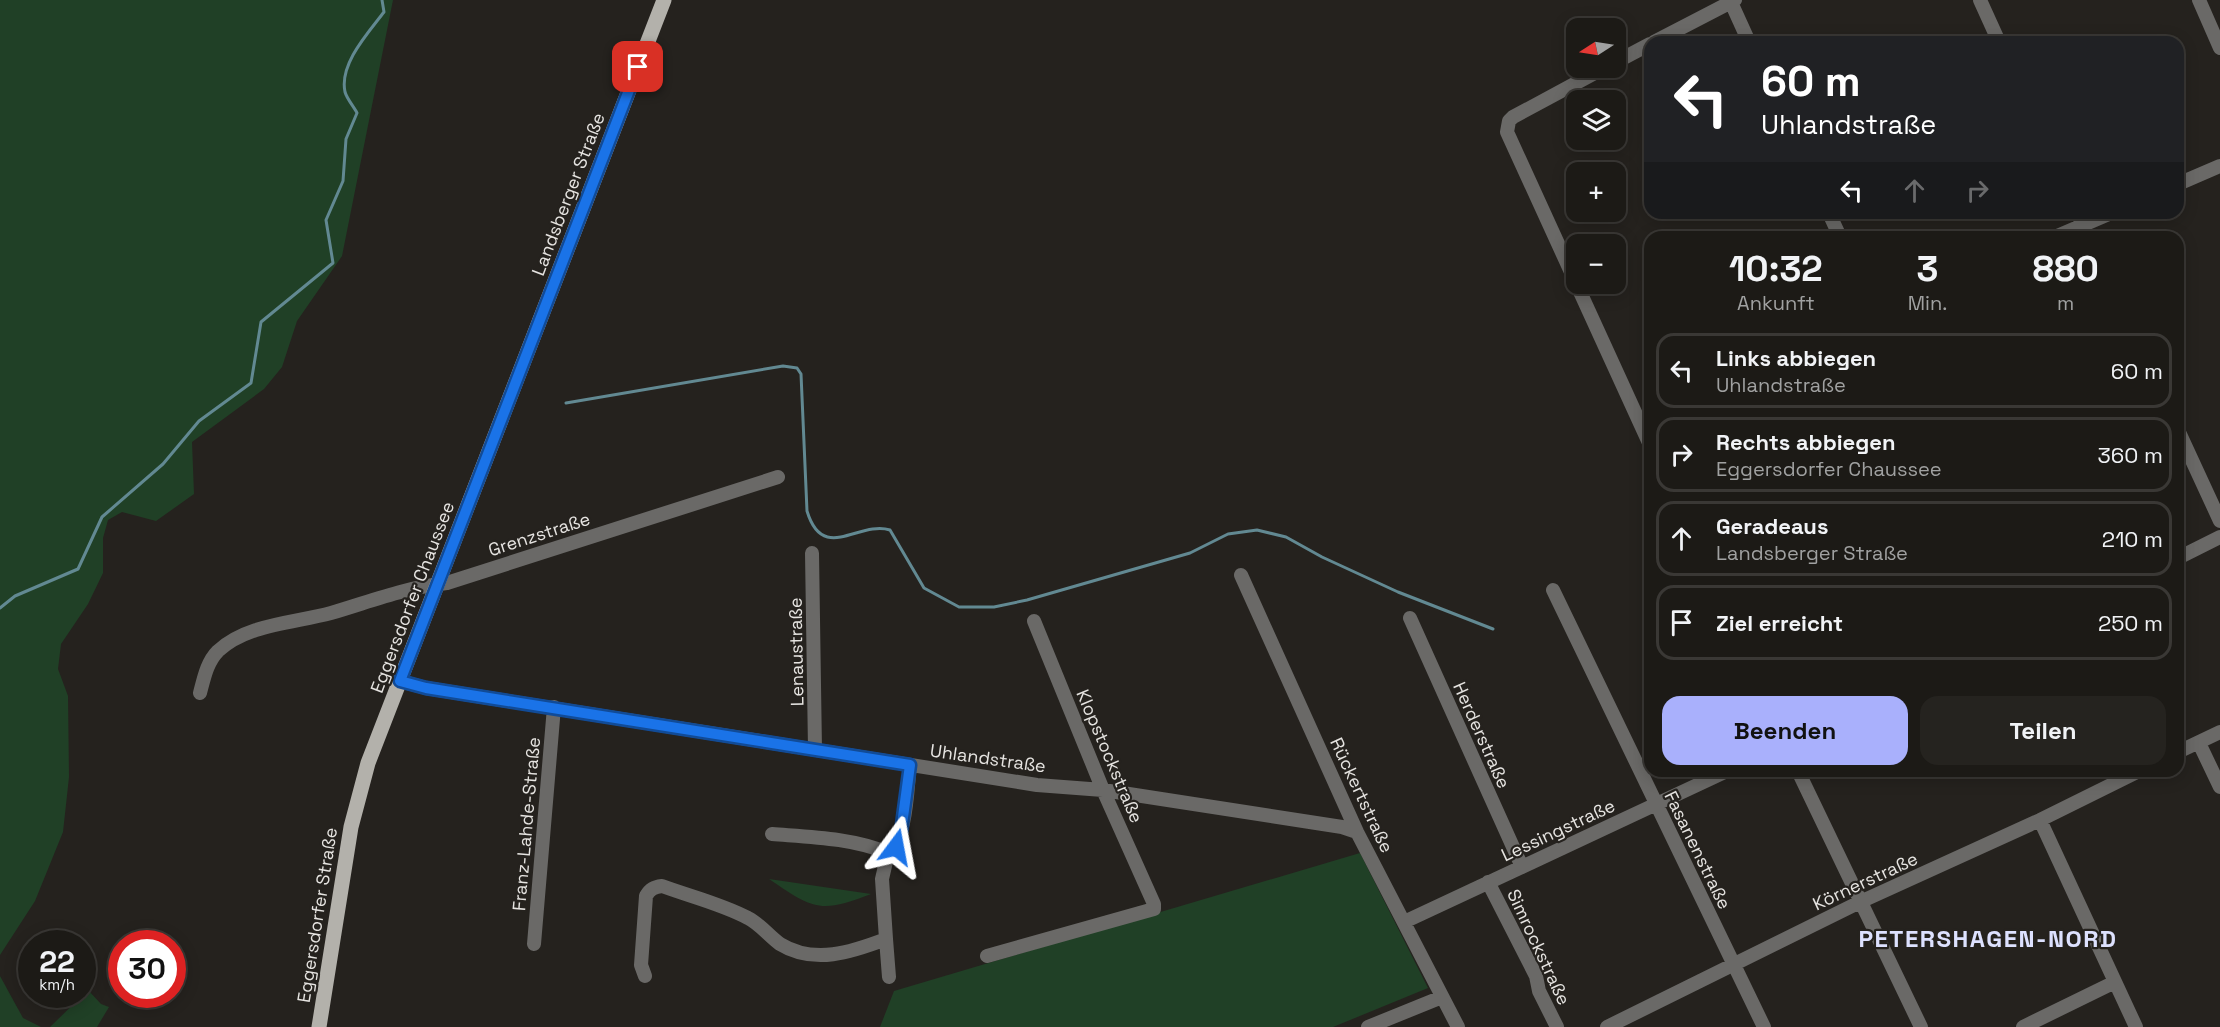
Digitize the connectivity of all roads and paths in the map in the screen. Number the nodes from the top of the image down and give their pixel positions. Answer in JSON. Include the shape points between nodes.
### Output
{"nodes":[{"id":1,"x":664,"y":0,"type":"edge"},
{"id":2,"x":1980,"y":0,"type":"edge"},
{"id":3,"x":2199,"y":0,"type":"edge"},
{"id":4,"x":1732,"y":1,"type":"edge"},
{"id":5,"x":1665,"y":36,"type":"edge"},
{"id":6,"x":1747,"y":36,"type":"edge"},
{"id":7,"x":1996,"y":36,"type":"edge"},
{"id":8,"x":1644,"y":47,"type":"edge"},
{"id":9,"x":2220,"y":48,"type":"edge"},
{"id":10,"x":1626,"y":57,"type":"edge"},
{"id":11,"x":1585,"y":78,"type":"edge"},
{"id":12,"x":2220,"y":166,"type":"edge"},
{"id":13,"x":2184,"y":181,"type":"edge"},
{"id":14,"x":2097,"y":219,"type":"edge"},
{"id":15,"x":2083,"y":225,"type":"edge"},
{"id":16,"x":2069,"y":231,"type":"edge"},
{"id":17,"x":508,"y":402,"type":"joint"},
{"id":18,"x":1644,"y":429,"type":"edge"},
{"id":19,"x":2184,"y":443,"type":"edge"},
{"id":20,"x":778,"y":477,"type":"dead end"},
{"id":21,"x":2220,"y":521,"type":"edge"},
{"id":22,"x":2220,"y":537,"type":"edge"},
{"id":23,"x":812,"y":553,"type":"dead end"},
{"id":24,"x":2184,"y":555,"type":"edge"},
{"id":25,"x":1241,"y":575,"type":"dead end"},
{"id":26,"x":437,"y":584,"type":"junction"},
{"id":27,"x":1553,"y":591,"type":"dead end"},
{"id":28,"x":1410,"y":618,"type":"dead end"},
{"id":29,"x":1034,"y":621,"type":"dead end"},
{"id":30,"x":400,"y":681,"type":"junction"},
{"id":31,"x":200,"y":693,"type":"dead end"},
{"id":32,"x":554,"y":707,"type":"junction"},
{"id":33,"x":2220,"y":732,"type":"edge"},
{"id":34,"x":2199,"y":742,"type":"junction"},
{"id":35,"x":2184,"y":749,"type":"edge"},
{"id":36,"x":815,"y":750,"type":"junction"},
{"id":37,"x":910,"y":765,"type":"junction"},
{"id":38,"x":1714,"y":777,"type":"edge"},
{"id":39,"x":1801,"y":777,"type":"edge"},
{"id":40,"x":2114,"y":777,"type":"edge"},
{"id":41,"x":2220,"y":786,"type":"edge"},
{"id":42,"x":1102,"y":790,"type":"junction"},
{"id":43,"x":1655,"y":804,"type":"junction"},
{"id":44,"x":355,"y":808,"type":"joint"},
{"id":45,"x":2040,"y":820,"type":"junction"},
{"id":46,"x":1358,"y":832,"type":"junction"},
{"id":47,"x":772,"y":834,"type":"dead end"},
{"id":48,"x":888,"y":853,"type":"junction"},
{"id":49,"x":1522,"y":867,"type":"junction"},
{"id":50,"x":1488,"y":882,"type":"junction"},
{"id":51,"x":1860,"y":902,"type":"junction"},
{"id":52,"x":1404,"y":922,"type":"junction"},
{"id":53,"x":886,"y":939,"type":"junction"},
{"id":54,"x":534,"y":944,"type":"dead end"},
{"id":55,"x":987,"y":956,"type":"dead end"},
{"id":56,"x":1734,"y":965,"type":"junction"},
{"id":57,"x":645,"y":976,"type":"dead end"},
{"id":58,"x":890,"y":977,"type":"dead end"},
{"id":59,"x":2115,"y":982,"type":"junction"},
{"id":60,"x":1442,"y":997,"type":"junction"},
{"id":61,"x":319,"y":1027,"type":"edge"},
{"id":62,"x":1368,"y":1027,"type":"edge"},
{"id":63,"x":1458,"y":1027,"type":"edge"},
{"id":64,"x":1557,"y":1027,"type":"edge"},
{"id":65,"x":1607,"y":1027,"type":"edge"},
{"id":66,"x":1764,"y":1027,"type":"edge"},
{"id":67,"x":1921,"y":1027,"type":"edge"},
{"id":68,"x":2023,"y":1027,"type":"edge"},
{"id":69,"x":2136,"y":1027,"type":"edge"}],
"edges":[{"from":1,"to":17,"type":"main road","name":"Landsberger Straße"},
{"from":2,"to":7,"type":"street"},
{"from":3,"to":9,"type":"street"},
{"from":4,"to":5,"type":"street"},
{"from":4,"to":6,"type":"street"},
{"from":8,"to":10,"type":"street"},
{"from":11,"to":18,"type":"street","via":[[1513,117],[1507,126],[1510,141]]},
{"from":12,"to":13,"type":"street"},
{"from":14,"to":15,"type":"street"},
{"from":15,"to":16,"type":"street"},
{"from":17,"to":26,"type":"main road","name":"Eggersdorfer Chaussee"},
{"from":19,"to":21,"type":"street"},
{"from":20,"to":26,"type":"street","name":"Grenzstraße"},
{"from":22,"to":24,"type":"street"},
{"from":23,"to":36,"type":"street","name":"Lenaustraße"},
{"from":25,"to":46,"type":"street","name":"Rückertstraße"},
{"from":26,"to":30,"type":"main road","name":"Eggersdorfer Chaussee"},
{"from":26,"to":31,"type":"street","name":"Grenzstraße","via":[[395,591],[332,613],[246,634],[217,653],[208,665]]},
{"from":27,"to":43,"type":"street","name":"Fasanenstraße"},
{"from":28,"to":49,"type":"street","name":"Herderstraße"},
{"from":29,"to":42,"type":"street","name":"Klopstockstraße"},
{"from":30,"to":32,"type":"street","name":"Uhlandstraße"},
{"from":30,"to":44,"type":"main road","name":"Eggersdorfer Chaussee"},
{"from":32,"to":36,"type":"street","name":"Uhlandstraße"},
{"from":32,"to":54,"type":"street","name":"Franz-Lahde-Straße"},
{"from":33,"to":34,"type":"street"},
{"from":34,"to":35,"type":"street"},
{"from":34,"to":41,"type":"street"},
{"from":36,"to":37,"type":"street","name":"Uhlandstraße"},
{"from":37,"to":42,"type":"street","name":"Uhlandstraße","via":[[1037,785]]},
{"from":37,"to":48,"type":"street","via":[[901,832],[896,847]]},
{"from":38,"to":43,"type":"street","name":"Lessingstraße"},
{"from":39,"to":51,"type":"street"},
{"from":40,"to":45,"type":"street","name":"Körnerstraße"},
{"from":42,"to":46,"type":"street","name":"Uhlandstraße"},
{"from":42,"to":55,"type":"street","name":"Klopstockstraße","via":[[1154,909]]},
{"from":43,"to":49,"type":"street","name":"Lessingstraße"},
{"from":43,"to":56,"type":"street","name":"Fasanenstraße"},
{"from":44,"to":61,"type":"main road","name":"Eggersdorfer Straße"},
{"from":45,"to":51,"type":"street","name":"Körnerstraße"},
{"from":45,"to":59,"type":"street"},
{"from":46,"to":52,"type":"street","name":"Rückertstraße"},
{"from":47,"to":48,"type":"street","via":[[824,839]]},
{"from":48,"to":53,"type":"street","via":[[882,879]]},
{"from":49,"to":50,"type":"street","name":"Lessingstraße"},
{"from":50,"to":52,"type":"street","name":"Lessingstraße"},
{"from":50,"to":64,"type":"street","name":"Simrockstraße"},
{"from":51,"to":56,"type":"street","name":"Körnerstraße"},
{"from":51,"to":67,"type":"street"},
{"from":52,"to":60,"type":"street","name":"Rückertstraße"},
{"from":53,"to":57,"type":"street","via":[[854,952],[801,952],[779,943],[748,918],[662,886],[650,889],[646,896],[641,965]]},
{"from":53,"to":58,"type":"street"},
{"from":56,"to":65,"type":"street","name":"Körnerstraße"},
{"from":56,"to":66,"type":"street","name":"Fasanenstraße"},
{"from":59,"to":68,"type":"street"},
{"from":59,"to":69,"type":"street"},
{"from":60,"to":62,"type":"street"},
{"from":60,"to":63,"type":"street","name":"Rückertstraße"}]}
